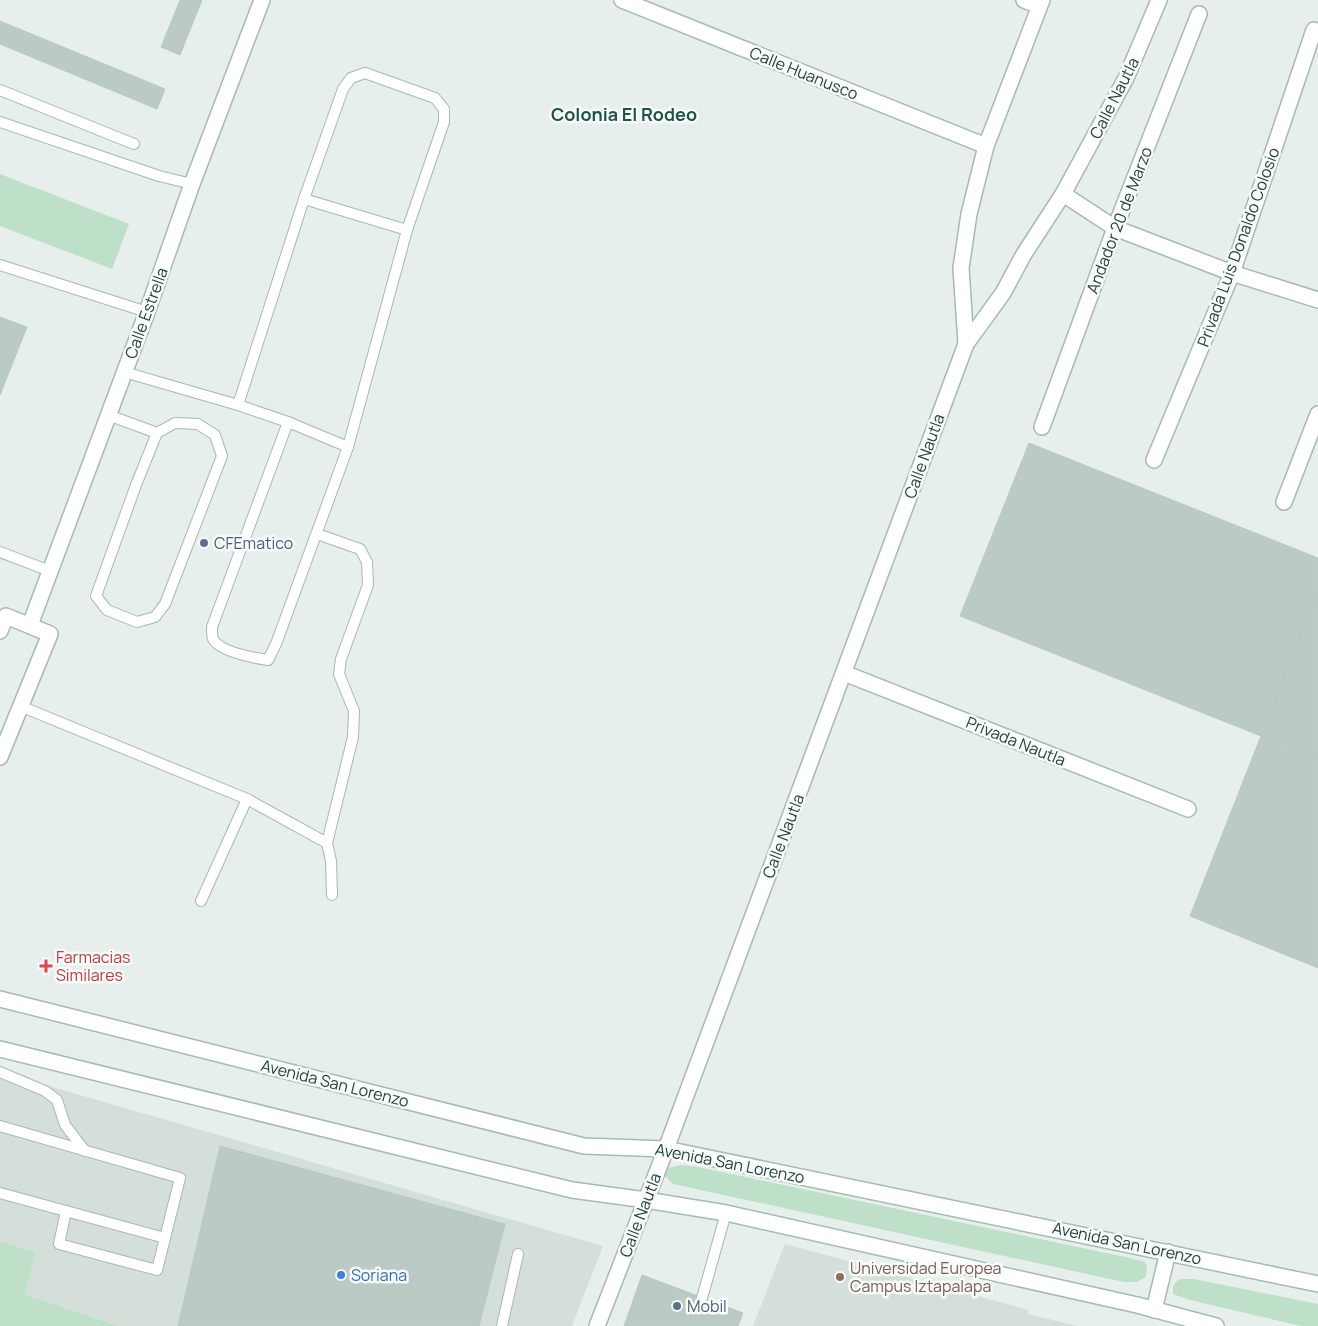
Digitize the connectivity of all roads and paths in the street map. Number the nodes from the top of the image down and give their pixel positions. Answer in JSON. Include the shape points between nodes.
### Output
{"nodes":[{"id":1,"x":262,"y":0,"type":"edge"},
{"id":2,"x":622,"y":0,"type":"edge"},
{"id":3,"x":1024,"y":0,"type":"edge"},
{"id":4,"x":1159,"y":0,"type":"edge"},
{"id":5,"x":1041,"y":3,"type":"edge"},
{"id":6,"x":1199,"y":14,"type":"dead end"},
{"id":7,"x":1314,"y":30,"type":"dead end"},
{"id":8,"x":0,"y":90,"type":"edge"},
{"id":9,"x":0,"y":122,"type":"edge"},
{"id":10,"x":134,"y":144,"type":"dead end"},
{"id":11,"x":986,"y":146,"type":"junction"},
{"id":12,"x":192,"y":184,"type":"junction"},
{"id":13,"x":1063,"y":194,"type":"junction"},
{"id":14,"x":304,"y":199,"type":"junction"},
{"id":15,"x":1115,"y":228,"type":"junction"},
{"id":16,"x":407,"y":230,"type":"junction"},
{"id":17,"x":0,"y":265,"type":"edge"},
{"id":18,"x":1232,"y":273,"type":"junction"},
{"id":19,"x":1318,"y":300,"type":"edge"},
{"id":20,"x":147,"y":312,"type":"junction"},
{"id":21,"x":966,"y":344,"type":"junction"},
{"id":22,"x":124,"y":372,"type":"junction"},
{"id":23,"x":238,"y":405,"type":"junction"},
{"id":24,"x":1318,"y":414,"type":"edge"},
{"id":25,"x":108,"y":415,"type":"junction"},
{"id":26,"x":288,"y":422,"type":"junction"},
{"id":27,"x":1042,"y":428,"type":"dead end"},
{"id":28,"x":157,"y":433,"type":"junction"},
{"id":29,"x":348,"y":447,"type":"junction"},
{"id":30,"x":1154,"y":460,"type":"dead end"},
{"id":31,"x":1284,"y":502,"type":"dead end"},
{"id":32,"x":317,"y":534,"type":"junction"},
{"id":33,"x":0,"y":552,"type":"edge"},
{"id":34,"x":50,"y":571,"type":"junction"},
{"id":35,"x":30,"y":625,"type":"junction"},
{"id":36,"x":0,"y":631,"type":"edge"},
{"id":37,"x":844,"y":673,"type":"junction"},
{"id":38,"x":20,"y":706,"type":"junction"},
{"id":39,"x":0,"y":757,"type":"edge"},
{"id":40,"x":247,"y":799,"type":"junction"},
{"id":41,"x":1188,"y":809,"type":"dead end"},
{"id":42,"x":327,"y":843,"type":"junction"},
{"id":43,"x":332,"y":895,"type":"dead end"},
{"id":44,"x":201,"y":901,"type":"dead end"},
{"id":45,"x":0,"y":999,"type":"edge"},
{"id":46,"x":0,"y":1048,"type":"edge"},
{"id":47,"x":0,"y":1072,"type":"edge"},
{"id":48,"x":0,"y":1126,"type":"edge"},
{"id":49,"x":666,"y":1149,"type":"junction"},
{"id":50,"x":85,"y":1150,"type":"junction"},
{"id":51,"x":0,"y":1193,"type":"edge"},
{"id":52,"x":646,"y":1200,"type":"junction"},
{"id":53,"x":66,"y":1211,"type":"junction"},
{"id":54,"x":726,"y":1213,"type":"junction"},
{"id":55,"x":165,"y":1238,"type":"junction"},
{"id":56,"x":1168,"y":1252,"type":"junction"},
{"id":57,"x":518,"y":1254,"type":"dead end"},
{"id":58,"x":1318,"y":1284,"type":"edge"},
{"id":59,"x":702,"y":1298,"type":"dead end"},
{"id":60,"x":1154,"y":1310,"type":"junction"},
{"id":61,"x":502,"y":1326,"type":"edge"},
{"id":62,"x":597,"y":1326,"type":"edge"},
{"id":63,"x":1216,"y":1326,"type":"edge"}],
"edges":[{"from":1,"to":12,"type":"street","name":"Calle Estrella"},
{"from":2,"to":11,"type":"street","name":"Calle Huanusco"},
{"from":3,"to":5,"type":"street"},
{"from":4,"to":13,"type":"street","name":"Calle Nautla","via":[[1126,78]]},
{"from":5,"to":11,"type":"street","name":"Calle Nautla"},
{"from":6,"to":15,"type":"street","name":"Andador 20 de Marzo"},
{"from":7,"to":18,"type":"street","name":"Privada Luis Donaldo Colosio"},
{"from":8,"to":10,"type":"lane"},
{"from":9,"to":12,"type":"lane","via":[[159,176]]},
{"from":11,"to":21,"type":"street","name":"Calle Nautla","via":[[969,214],[961,268]]},
{"from":12,"to":20,"type":"street","name":"Calle Estrella"},
{"from":13,"to":15,"type":"street"},
{"from":13,"to":21,"type":"street","name":"Calle Nautla","via":[[1003,293]]},
{"from":14,"to":16,"type":"lane"},
{"from":14,"to":16,"type":"lane","via":[[343,88],[351,78],[365,73],[435,98],[444,109],[444,122]]},
{"from":14,"to":23,"type":"lane"},
{"from":15,"to":18,"type":"street"},
{"from":15,"to":27,"type":"street","name":"Andador 20 de Marzo"},
{"from":16,"to":29,"type":"lane"},
{"from":17,"to":20,"type":"lane"},
{"from":18,"to":19,"type":"street"},
{"from":18,"to":30,"type":"street","name":"Privada Luis Donaldo Colosio"},
{"from":20,"to":22,"type":"street","name":"Calle Estrella"},
{"from":21,"to":37,"type":"street","name":"Calle Nautla"},
{"from":22,"to":23,"type":"lane"},
{"from":22,"to":25,"type":"street","name":"Calle Estrella"},
{"from":23,"to":26,"type":"lane"},
{"from":24,"to":31,"type":"street"},
{"from":25,"to":28,"type":"lane"},
{"from":25,"to":34,"type":"street","name":"Calle Estrella"},
{"from":26,"to":29,"type":"lane"},
{"from":26,"to":32,"type":"lane","via":[[212,627],[213,639],[221,647],[268,660]]},
{"from":28,"to":28,"type":"lane","via":[[96,596],[108,610],[137,622],[155,617],[165,604],[222,456],[215,435],[198,424],[175,424]]},
{"from":29,"to":32,"type":"lane"},
{"from":32,"to":42,"type":"lane","via":[[360,549],[367,562],[368,578],[363,602],[340,660],[339,674],[354,711],[353,738]]},
{"from":33,"to":34,"type":"lane"},
{"from":34,"to":35,"type":"street","name":"Calle Estrella"},
{"from":35,"to":36,"type":"street","via":[[6,616]]},
{"from":35,"to":38,"type":"street","via":[[50,634]]},
{"from":37,"to":41,"type":"street","name":"Privada Nautla"},
{"from":37,"to":49,"type":"street","name":"Calle Nautla"},
{"from":38,"to":39,"type":"street"},
{"from":38,"to":40,"type":"lane"},
{"from":40,"to":42,"type":"lane"},
{"from":40,"to":44,"type":"lane"},
{"from":42,"to":43,"type":"lane","via":[[332,861]]},
{"from":45,"to":49,"type":"street","name":"Avenida San Lorenzo","via":[[584,1146]]},
{"from":46,"to":52,"type":"street","via":[[572,1190]]},
{"from":47,"to":50,"type":"lane","via":[[45,1091],[57,1100],[65,1125]]},
{"from":48,"to":50,"type":"lane"},
{"from":49,"to":52,"type":"street","name":"Calle Nautla"},
{"from":49,"to":56,"type":"street","name":"Avenida San Lorenzo"},
{"from":50,"to":55,"type":"lane","via":[[180,1178]]},
{"from":51,"to":53,"type":"lane"},
{"from":52,"to":54,"type":"street"},
{"from":52,"to":62,"type":"street","name":"Calle Nautla"},
{"from":53,"to":55,"type":"lane"},
{"from":53,"to":55,"type":"lane","via":[[59,1244],[157,1270]]},
{"from":54,"to":59,"type":"lane"},
{"from":54,"to":60,"type":"street"},
{"from":56,"to":58,"type":"street","name":"Avenida San Lorenzo"},
{"from":56,"to":60,"type":"street"},
{"from":57,"to":61,"type":"lane"},
{"from":60,"to":63,"type":"street"}]}
